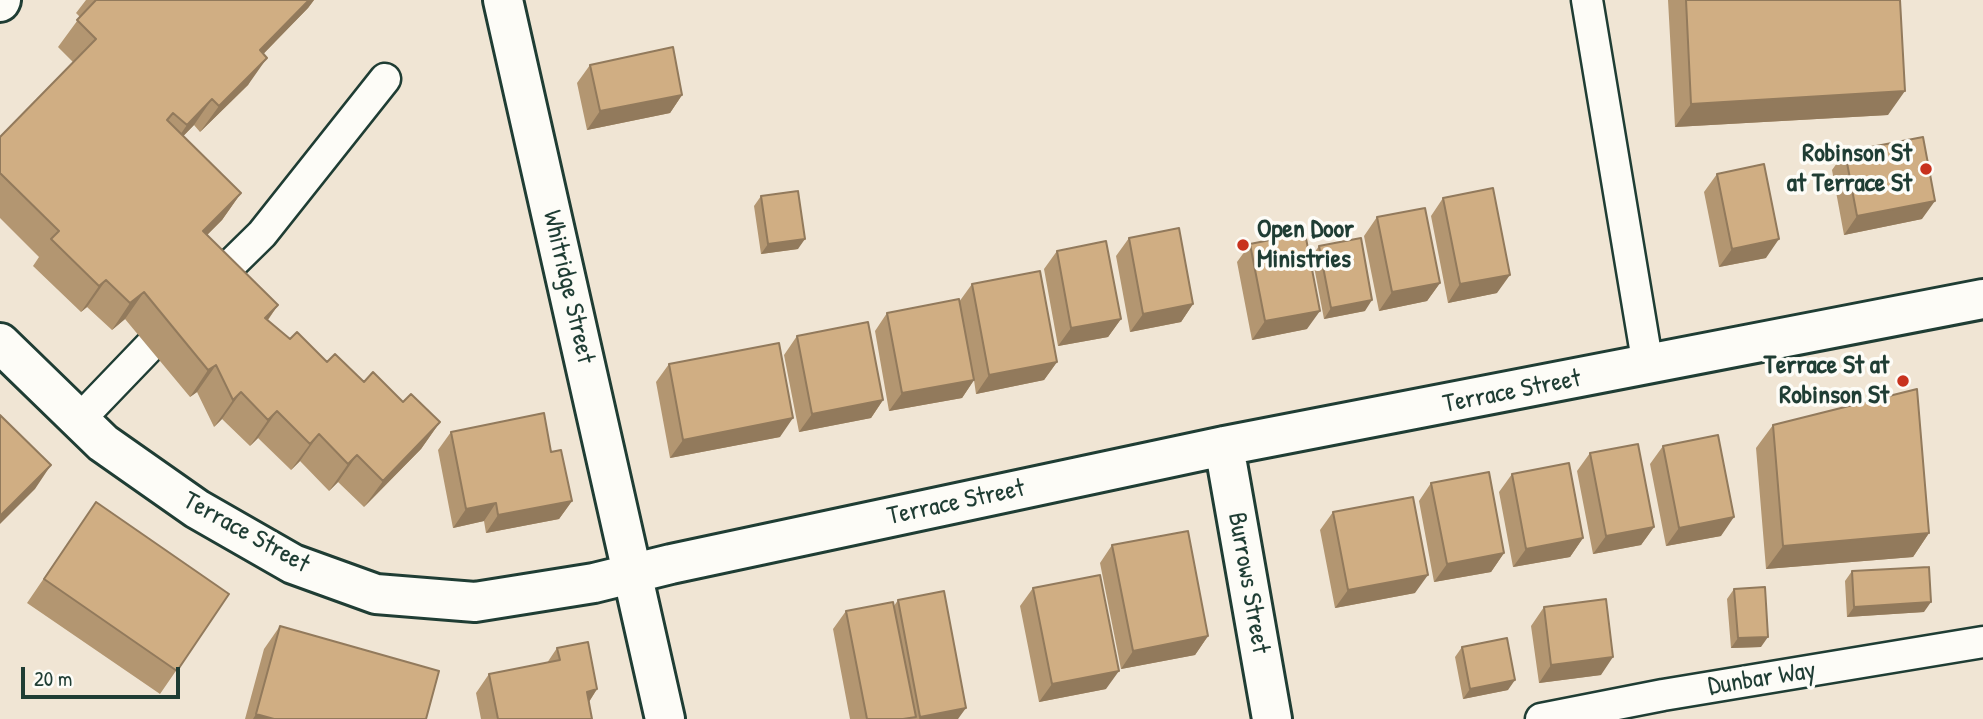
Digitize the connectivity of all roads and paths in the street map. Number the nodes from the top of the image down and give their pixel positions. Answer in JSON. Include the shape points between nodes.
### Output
{"nodes":[{"id":1,"x":503,"y":0,"type":"edge"},
{"id":2,"x":1587,"y":0,"type":"edge"},
{"id":3,"x":384,"y":79,"type":"dead end"},
{"id":4,"x":1983,"y":299,"type":"edge"},
{"id":5,"x":0,"y":344,"type":"edge"},
{"id":6,"x":1648,"y":366,"type":"junction"},
{"id":7,"x":79,"y":420,"type":"junction"},
{"id":8,"x":1224,"y":446,"type":"junction"},
{"id":9,"x":632,"y":574,"type":"junction"},
{"id":10,"x":1983,"y":642,"type":"edge"},
{"id":11,"x":1663,"y":707,"type":"edge"},
{"id":12,"x":666,"y":719,"type":"edge"},
{"id":13,"x":1272,"y":719,"type":"edge"},
{"id":14,"x":1541,"y":719,"type":"edge"}],
"edges":[{"from":1,"to":9,"type":"street","name":"Whitridge Street"},
{"from":2,"to":6,"type":"lane"},
{"from":3,"to":7,"type":"lane","via":[[262,234]]},
{"from":4,"to":6,"type":"street","name":"Terrace Street"},
{"from":5,"to":7,"type":"street","name":"Terrace Street"},
{"from":6,"to":8,"type":"street","name":"Terrace Street"},
{"from":7,"to":9,"type":"street","name":"Terrace Street","via":[[103,443],[197,509],[293,564],[376,594],[475,602]]},
{"from":8,"to":9,"type":"street","name":"Terrace Street"},
{"from":8,"to":13,"type":"street","name":"Burrows Street"},
{"from":9,"to":12,"type":"street","name":"Whitridge Street"},
{"from":10,"to":11,"type":"lane","name":"Dunbar Way"},
{"from":11,"to":14,"type":"lane","name":"Dunbar Way"}]}
